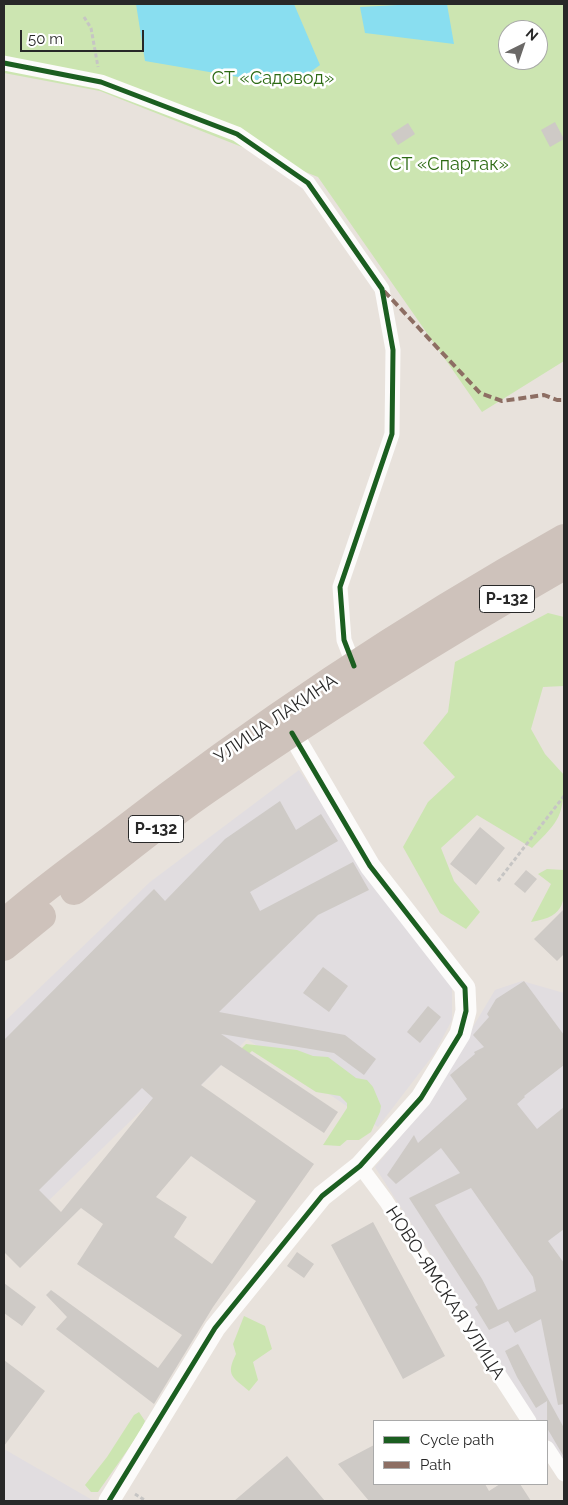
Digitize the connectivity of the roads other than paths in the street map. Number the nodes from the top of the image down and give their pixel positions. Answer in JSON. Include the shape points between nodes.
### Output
{"nodes":[{"id":1,"x":4,"y":62,"type":"edge"},
{"id":2,"x":564,"y":538,"type":"edge"},
{"id":3,"x":564,"y":566,"type":"edge"},
{"id":4,"x":354,"y":666,"type":"junction"},
{"id":5,"x":292,"y":733,"type":"junction"},
{"id":6,"x":4,"y":923,"type":"edge"},
{"id":7,"x":4,"y":947,"type":"edge"},
{"id":8,"x":360,"y":1166,"type":"junction"},
{"id":9,"x":528,"y":1420,"type":"edge"},
{"id":10,"x":548,"y":1450,"type":"edge"},
{"id":11,"x":564,"y":1474,"type":"edge"},
{"id":12,"x":109,"y":1501,"type":"edge"}],
"edges":[{"from":1,"to":4,"type":"street","via":[[101,82],[237,134],[308,183],[382,289],[393,350],[392,434],[340,587],[344,640]]},
{"from":2,"to":4,"type":"highway","name":"УЛИЦА ЛАКИНА","number":"Р-132","via":[[431,616]]},
{"from":3,"to":5,"type":"highway","name":"УЛИЦА ЛАКИНА","number":"Р-132","via":[[441,637]]},
{"from":4,"to":6,"type":"highway","name":"УЛИЦА ЛАКИНА","number":"Р-132","via":[[197,772]]},
{"from":5,"to":7,"type":"highway","name":"УЛИЦА ЛАКИНА","number":"Р-132","via":[[206,791]]},
{"from":5,"to":8,"type":"street","via":[[370,866],[465,988],[466,1010],[460,1034],[435,1077],[421,1098]]},
{"from":8,"to":9,"type":"street","name":"НОВО-ЯМСКАЯ УЛИЦА","via":[[386,1200]]},
{"from":8,"to":12,"type":"street","via":[[322,1196],[215,1328]]},
{"from":10,"to":11,"type":"street"}]}
